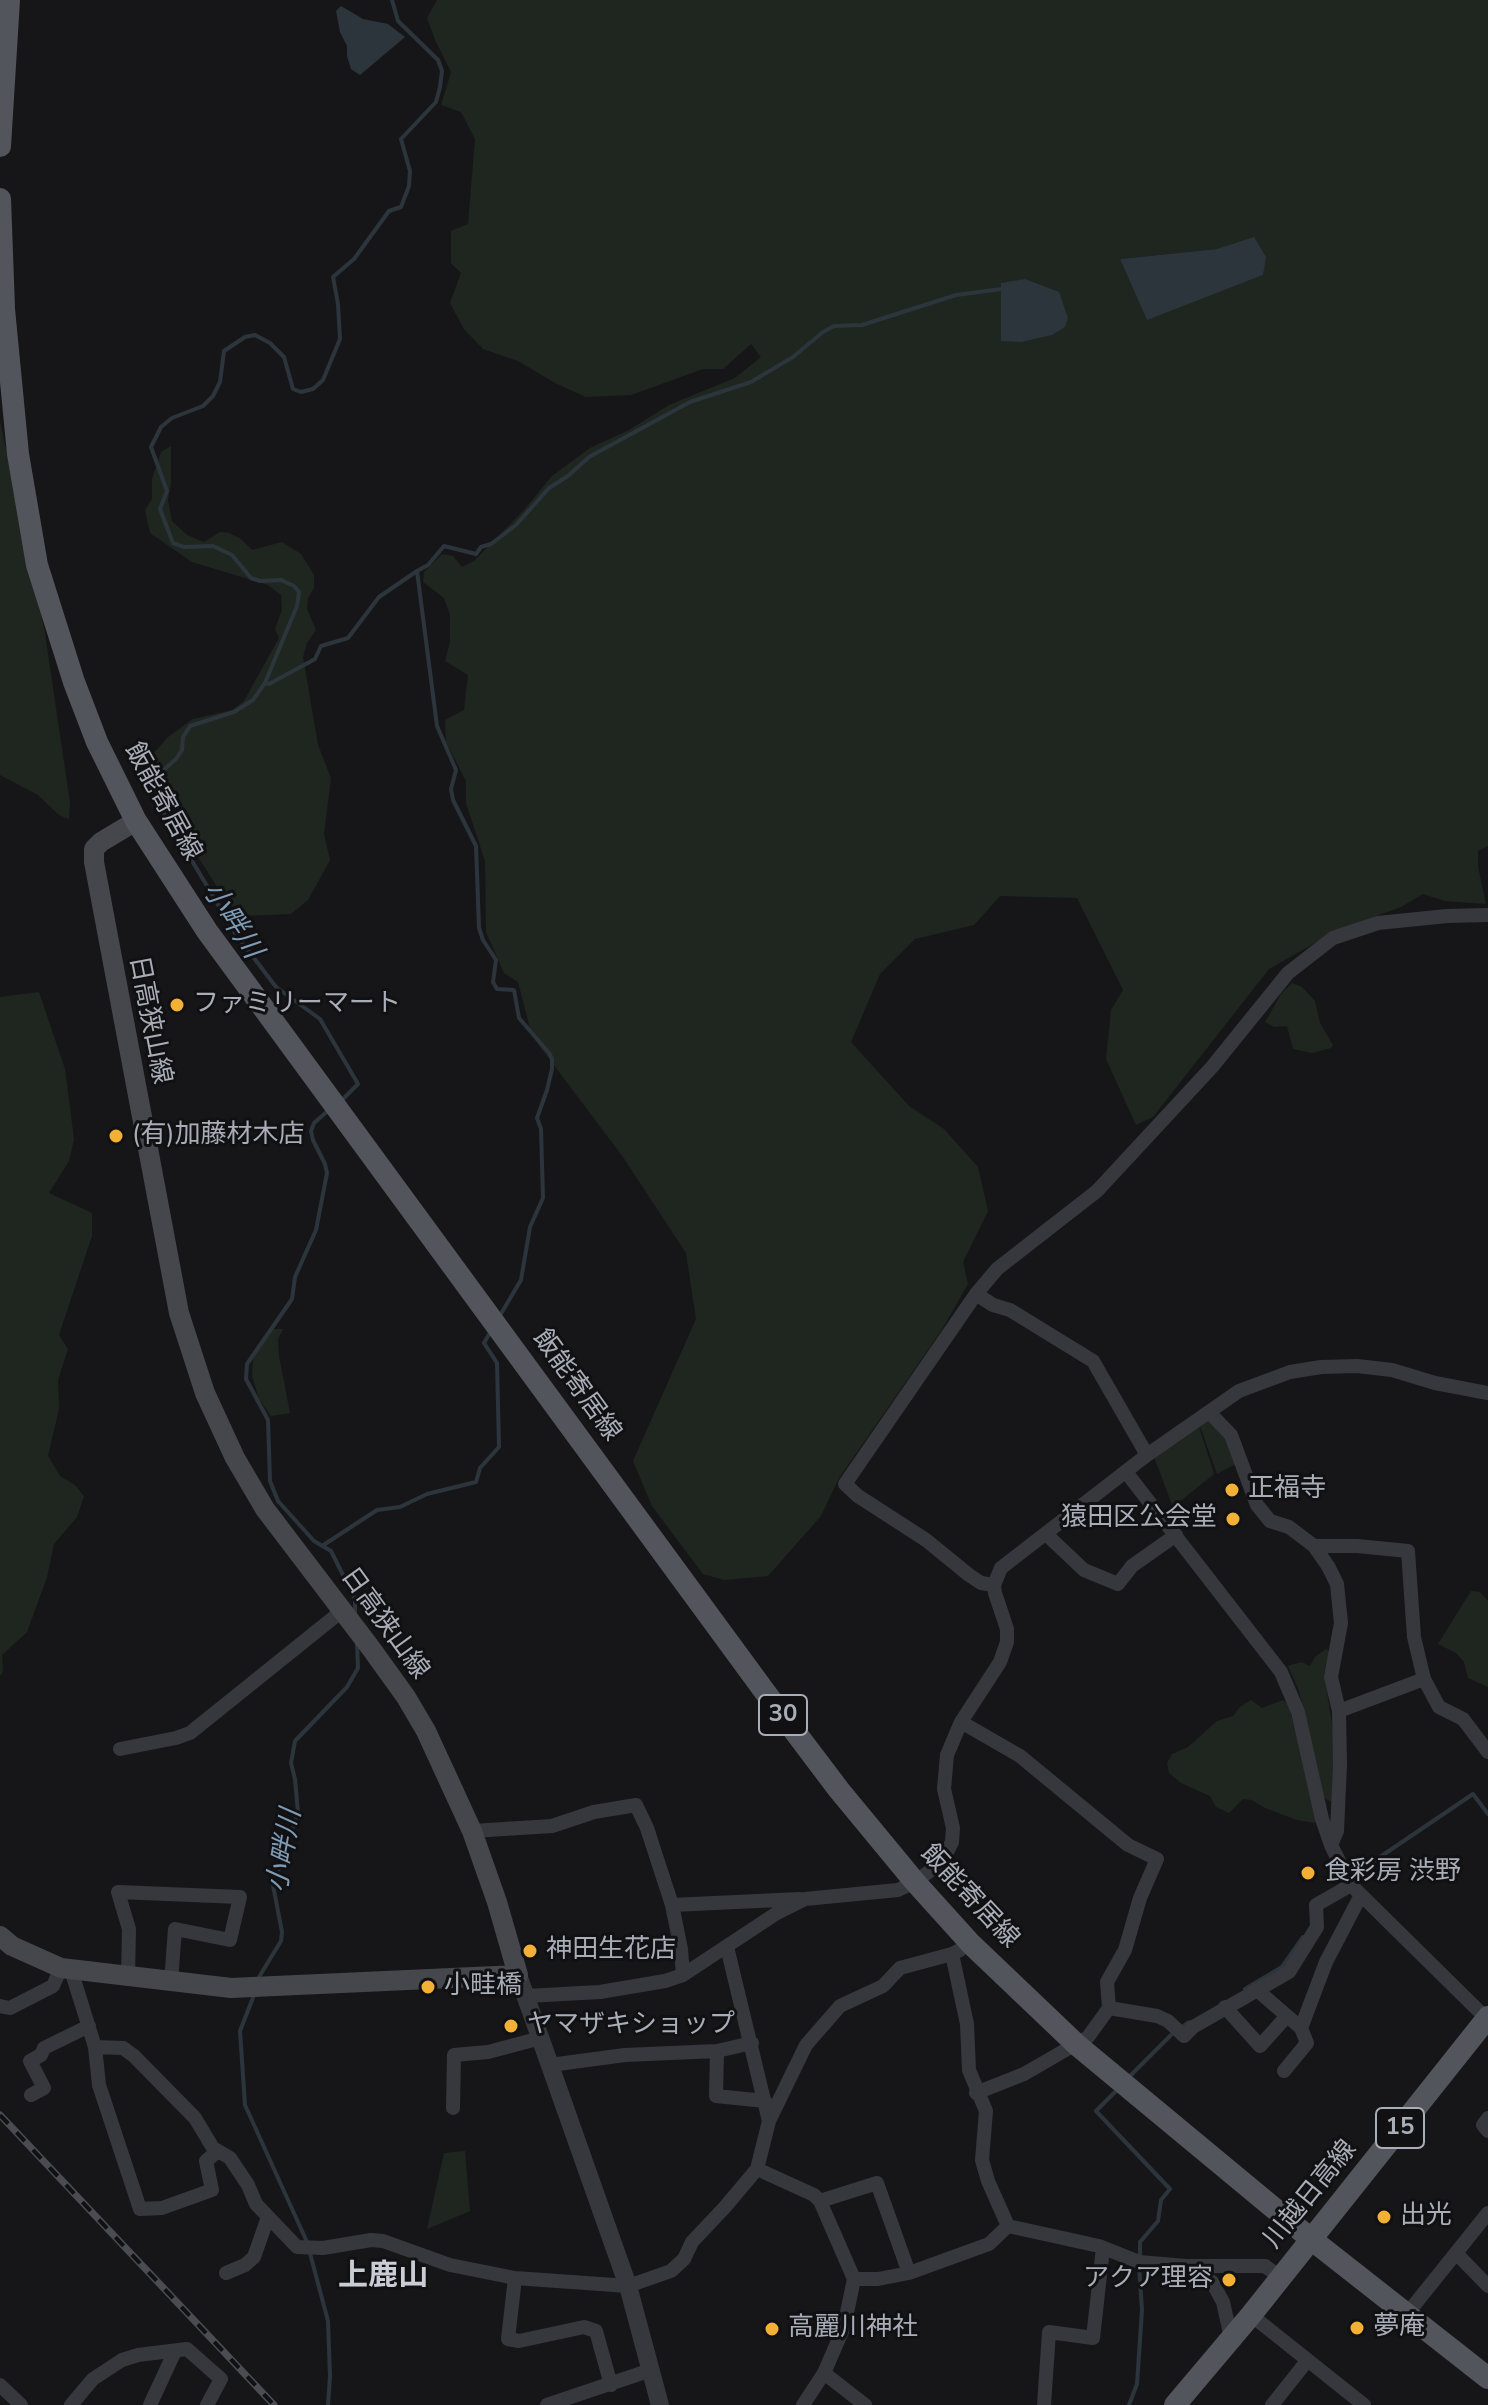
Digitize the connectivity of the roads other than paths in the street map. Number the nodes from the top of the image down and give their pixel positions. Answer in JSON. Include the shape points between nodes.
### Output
{"nodes":[{"id":1,"x":9,"y":0,"type":"edge"},
{"id":2,"x":0,"y":146,"type":"edge"},
{"id":3,"x":0,"y":199,"type":"edge"},
{"id":4,"x":136,"y":821,"type":"junction"},
{"id":5,"x":1488,"y":915,"type":"edge"},
{"id":6,"x":976,"y":1294,"type":"junction"},
{"id":7,"x":1488,"y":1393,"type":"edge"},
{"id":8,"x":1210,"y":1413,"type":"junction"},
{"id":9,"x":1147,"y":1455,"type":"junction"},
{"id":10,"x":1126,"y":1472,"type":"junction"},
{"id":11,"x":1047,"y":1535,"type":"junction"},
{"id":12,"x":1176,"y":1535,"type":"junction"},
{"id":13,"x":1314,"y":1546,"type":"junction"},
{"id":14,"x":994,"y":1585,"type":"junction"},
{"id":15,"x":346,"y":1615,"type":"junction"},
{"id":16,"x":1424,"y":1679,"type":"junction"},
{"id":17,"x":1339,"y":1711,"type":"junction"},
{"id":18,"x":961,"y":1722,"type":"junction"},
{"id":19,"x":120,"y":1749,"type":"dead end"},
{"id":20,"x":1488,"y":1752,"type":"edge"},
{"id":21,"x":472,"y":1831,"type":"junction"},
{"id":22,"x":1331,"y":1845,"type":"junction"},
{"id":23,"x":915,"y":1882,"type":"junction"},
{"id":24,"x":1356,"y":1890,"type":"junction"},
{"id":25,"x":805,"y":1899,"type":"junction"},
{"id":26,"x":672,"y":1905,"type":"junction"},
{"id":27,"x":0,"y":1936,"type":"edge"},
{"id":28,"x":727,"y":1947,"type":"junction"},
{"id":29,"x":962,"y":1949,"type":"junction"},
{"id":30,"x":66,"y":1969,"type":"junction"},
{"id":31,"x":518,"y":1975,"type":"junction"},
{"id":32,"x":683,"y":1975,"type":"junction"},
{"id":33,"x":128,"y":1976,"type":"junction"},
{"id":34,"x":171,"y":1982,"type":"junction"},
{"id":35,"x":1257,"y":1990,"type":"junction"},
{"id":36,"x":526,"y":1996,"type":"junction"},
{"id":37,"x":0,"y":2006,"type":"edge"},
{"id":38,"x":1225,"y":2007,"type":"junction"},
{"id":39,"x":1109,"y":2008,"type":"junction"},
{"id":40,"x":1286,"y":2017,"type":"junction"},
{"id":41,"x":1488,"y":2019,"type":"edge"},
{"id":42,"x":89,"y":2026,"type":"junction"},
{"id":43,"x":1301,"y":2028,"type":"junction"},
{"id":44,"x":541,"y":2038,"type":"junction"},
{"id":45,"x":752,"y":2043,"type":"junction"},
{"id":46,"x":1077,"y":2045,"type":"junction"},
{"id":47,"x":95,"y":2047,"type":"junction"},
{"id":48,"x":717,"y":2051,"type":"junction"},
{"id":49,"x":550,"y":2065,"type":"junction"},
{"id":50,"x":1284,"y":2071,"type":"dead end"},
{"id":51,"x":976,"y":2093,"type":"junction"},
{"id":52,"x":31,"y":2095,"type":"dead end"},
{"id":53,"x":765,"y":2101,"type":"junction"},
{"id":54,"x":453,"y":2108,"type":"dead end"},
{"id":55,"x":1488,"y":2118,"type":"edge"},
{"id":56,"x":769,"y":2121,"type":"junction"},
{"id":57,"x":1488,"y":2131,"type":"edge"},
{"id":58,"x":218,"y":2151,"type":"junction"},
{"id":59,"x":757,"y":2169,"type":"junction"},
{"id":60,"x":820,"y":2201,"type":"junction"},
{"id":61,"x":1488,"y":2213,"type":"edge"},
{"id":62,"x":268,"y":2217,"type":"junction"},
{"id":63,"x":1008,"y":2226,"type":"junction"},
{"id":64,"x":1311,"y":2239,"type":"junction"},
{"id":65,"x":1103,"y":2248,"type":"junction"},
{"id":66,"x":1456,"y":2253,"type":"junction"},
{"id":67,"x":1186,"y":2266,"type":"junction"},
{"id":68,"x":226,"y":2273,"type":"dead end"},
{"id":69,"x":909,"y":2273,"type":"junction"},
{"id":70,"x":1280,"y":2277,"type":"junction"},
{"id":71,"x":515,"y":2278,"type":"junction"},
{"id":72,"x":854,"y":2279,"type":"junction"},
{"id":73,"x":628,"y":2286,"type":"junction"},
{"id":74,"x":1488,"y":2286,"type":"edge"},
{"id":75,"x":1407,"y":2314,"type":"junction"},
{"id":76,"x":1251,"y":2315,"type":"junction"},
{"id":77,"x":1231,"y":2338,"type":"junction"},
{"id":78,"x":175,"y":2351,"type":"junction"},
{"id":79,"x":1307,"y":2361,"type":"junction"},
{"id":80,"x":651,"y":2370,"type":"junction"},
{"id":81,"x":824,"y":2373,"type":"junction"},
{"id":82,"x":1488,"y":2378,"type":"edge"},
{"id":83,"x":0,"y":2385,"type":"edge"},
{"id":84,"x":611,"y":2385,"type":"junction"},
{"id":85,"x":21,"y":2405,"type":"edge"},
{"id":86,"x":71,"y":2405,"type":"edge"},
{"id":87,"x":150,"y":2405,"type":"edge"},
{"id":88,"x":207,"y":2405,"type":"edge"},
{"id":89,"x":547,"y":2405,"type":"edge"},
{"id":90,"x":660,"y":2405,"type":"edge"},
{"id":91,"x":803,"y":2405,"type":"edge"},
{"id":92,"x":865,"y":2405,"type":"edge"},
{"id":93,"x":1044,"y":2405,"type":"edge"},
{"id":94,"x":1175,"y":2405,"type":"edge"},
{"id":95,"x":1272,"y":2405,"type":"edge"},
{"id":96,"x":1364,"y":2405,"type":"edge"}],
"edges":[{"from":1,"to":2,"type":"main road"},
{"from":3,"to":4,"type":"main road","name":"飯能寄居線","number":"30","via":[[18,454],[37,565],[97,742]]},
{"from":4,"to":15,"type":"main road","name":"日高狭山線","via":[[101,842],[94,849],[94,862],[179,1313],[205,1393],[235,1458],[265,1509]]},
{"from":4,"to":23,"type":"main road","name":"飯能寄居線","number":"30","via":[[207,931],[839,1790]]},
{"from":5,"to":6,"type":"street","via":[[1378,923],[1333,938],[1288,973],[1212,1067],[1097,1191],[997,1269]]},
{"from":6,"to":9,"type":"street","via":[[1093,1361]]},
{"from":6,"to":14,"type":"street","via":[[845,1484],[969,1575]]},
{"from":7,"to":8,"type":"street","via":[[1392,1370],[1321,1367],[1264,1380]]},
{"from":8,"to":9,"type":"street"},
{"from":8,"to":13,"type":"street","via":[[1231,1435],[1257,1505],[1270,1521],[1289,1527]]},
{"from":9,"to":10,"type":"street"},
{"from":10,"to":11,"type":"street"},
{"from":10,"to":12,"type":"street"},
{"from":11,"to":12,"type":"street","via":[[1084,1570],[1118,1584],[1132,1566]]},
{"from":11,"to":14,"type":"street","via":[[1001,1568]]},
{"from":12,"to":22,"type":"street","via":[[1289,1687]]},
{"from":13,"to":16,"type":"street","via":[[1408,1551],[1414,1637]]},
{"from":13,"to":17,"type":"street","via":[[1337,1584],[1341,1623],[1331,1677]]},
{"from":14,"to":18,"type":"street","via":[[1007,1642]]},
{"from":15,"to":19,"type":"street","via":[[190,1733]]},
{"from":15,"to":21,"type":"main road","name":"日高狭山線","via":[[426,1731]]},
{"from":16,"to":17,"type":"street"},
{"from":16,"to":20,"type":"street","via":[[1439,1707],[1463,1719]]},
{"from":17,"to":22,"type":"street","via":[[1337,1831]]},
{"from":18,"to":23,"type":"street","via":[[947,1755],[944,1789],[952,1842],[942,1862]]},
{"from":18,"to":39,"type":"street","via":[[1020,1756],[1128,1845],[1157,1859],[1125,1950],[1107,1982]]},
{"from":21,"to":26,"type":"street","via":[[552,1826],[636,1805]]},
{"from":21,"to":31,"type":"main road","name":"日高狭山線"},
{"from":22,"to":24,"type":"street"},
{"from":23,"to":25,"type":"street","via":[[898,1890]]},
{"from":23,"to":29,"type":"main road","name":"飯能寄居線","number":"30"},
{"from":24,"to":35,"type":"street","via":[[1316,1905],[1317,1927],[1289,1972]]},
{"from":24,"to":41,"type":"street"},
{"from":24,"to":43,"type":"street"},
{"from":25,"to":26,"type":"street"},
{"from":25,"to":28,"type":"street"},
{"from":26,"to":32,"type":"street"},
{"from":27,"to":30,"type":"main road"},
{"from":28,"to":32,"type":"street"},
{"from":28,"to":45,"type":"street"},
{"from":29,"to":46,"type":"main road","name":"飯能寄居線","number":"30"},
{"from":29,"to":51,"type":"street","via":[[969,2070]]},
{"from":29,"to":56,"type":"street","via":[[900,1968],[883,1986],[840,2006],[806,2045]]},
{"from":30,"to":33,"type":"main road"},
{"from":30,"to":37,"type":"street","via":[[53,1986],[10,2008]]},
{"from":30,"to":42,"type":"street"},
{"from":31,"to":34,"type":"main road","via":[[255,1987]]},
{"from":31,"to":36,"type":"street"},
{"from":32,"to":36,"type":"street","via":[[600,1992]]},
{"from":33,"to":34,"type":"main road"},
{"from":33,"to":34,"type":"street","via":[[129,1929],[118,1892],[240,1897],[230,1940],[175,1929]]},
{"from":35,"to":38,"type":"street"},
{"from":35,"to":40,"type":"street"},
{"from":36,"to":44,"type":"street"},
{"from":38,"to":39,"type":"street","via":[[1179,2032],[1157,2016]]},
{"from":38,"to":40,"type":"street","via":[[1260,2046]]},
{"from":39,"to":46,"type":"street"},
{"from":40,"to":43,"type":"street"},
{"from":41,"to":64,"type":"main road","name":"川越日高線","number":"15"},
{"from":42,"to":47,"type":"street"},
{"from":42,"to":52,"type":"street","via":[[44,2048],[30,2061],[44,2088]]},
{"from":43,"to":50,"type":"street","via":[[1307,2043]]},
{"from":44,"to":49,"type":"street"},
{"from":44,"to":54,"type":"street","via":[[454,2055]]},
{"from":45,"to":48,"type":"street"},
{"from":45,"to":53,"type":"street"},
{"from":46,"to":51,"type":"street"},
{"from":46,"to":64,"type":"main road","name":"飯能寄居線","number":"30"},
{"from":47,"to":58,"type":"street","via":[[123,2048],[134,2056],[195,2118]]},
{"from":47,"to":58,"type":"street","via":[[99,2085],[140,2209],[162,2208],[212,2190],[206,2161]]},
{"from":48,"to":49,"type":"street"},
{"from":48,"to":53,"type":"street","via":[[716,2096]]},
{"from":49,"to":73,"type":"street"},
{"from":51,"to":63,"type":"street","via":[[986,2111],[982,2160]]},
{"from":53,"to":56,"type":"street"},
{"from":55,"to":57,"type":"street","via":[[1483,2125]]},
{"from":56,"to":59,"type":"street"},
{"from":58,"to":62,"type":"street","via":[[230,2158]]},
{"from":59,"to":60,"type":"street"},
{"from":59,"to":73,"type":"street","via":[[671,2271]]},
{"from":60,"to":69,"type":"street","via":[[877,2183]]},
{"from":60,"to":72,"type":"street"},
{"from":61,"to":66,"type":"street"},
{"from":62,"to":68,"type":"street","via":[[254,2257]]},
{"from":62,"to":71,"type":"street","via":[[297,2247],[383,2241],[450,2265]]},
{"from":63,"to":65,"type":"street"},
{"from":63,"to":69,"type":"street","via":[[989,2244]]},
{"from":64,"to":70,"type":"main road","name":"川越日高線","number":"15"},
{"from":64,"to":75,"type":"main road","name":"飯能寄居線","number":"30"},
{"from":65,"to":67,"type":"street","via":[[1139,2262]]},
{"from":65,"to":93,"type":"street","via":[[1093,2338],[1049,2332]]},
{"from":66,"to":74,"type":"street"},
{"from":66,"to":75,"type":"street"},
{"from":67,"to":70,"type":"street","via":[[1265,2266]]},
{"from":67,"to":77,"type":"street","via":[[1212,2282]]},
{"from":69,"to":72,"type":"street"},
{"from":70,"to":76,"type":"main road","name":"川越日高線","number":"15"},
{"from":71,"to":73,"type":"street"},
{"from":71,"to":84,"type":"street","via":[[508,2339],[584,2327],[596,2331]]},
{"from":72,"to":81,"type":"street","via":[[844,2327]]},
{"from":73,"to":80,"type":"street"},
{"from":75,"to":82,"type":"main road","name":"飯能寄居線","number":"30"},
{"from":76,"to":77,"type":"main road","name":"川越日高線","number":"15"},
{"from":76,"to":79,"type":"street"},
{"from":77,"to":94,"type":"main road","name":"川越日高線","number":"15"},
{"from":78,"to":86,"type":"street","via":[[122,2360],[93,2379]]},
{"from":78,"to":87,"type":"street"},
{"from":78,"to":88,"type":"street","via":[[187,2349],[221,2379]]},
{"from":79,"to":95,"type":"street"},
{"from":79,"to":96,"type":"street"},
{"from":80,"to":84,"type":"street"},
{"from":80,"to":90,"type":"street"},
{"from":81,"to":91,"type":"street"},
{"from":81,"to":92,"type":"street"},
{"from":83,"to":85,"type":"street"},
{"from":84,"to":89,"type":"street"}]}
